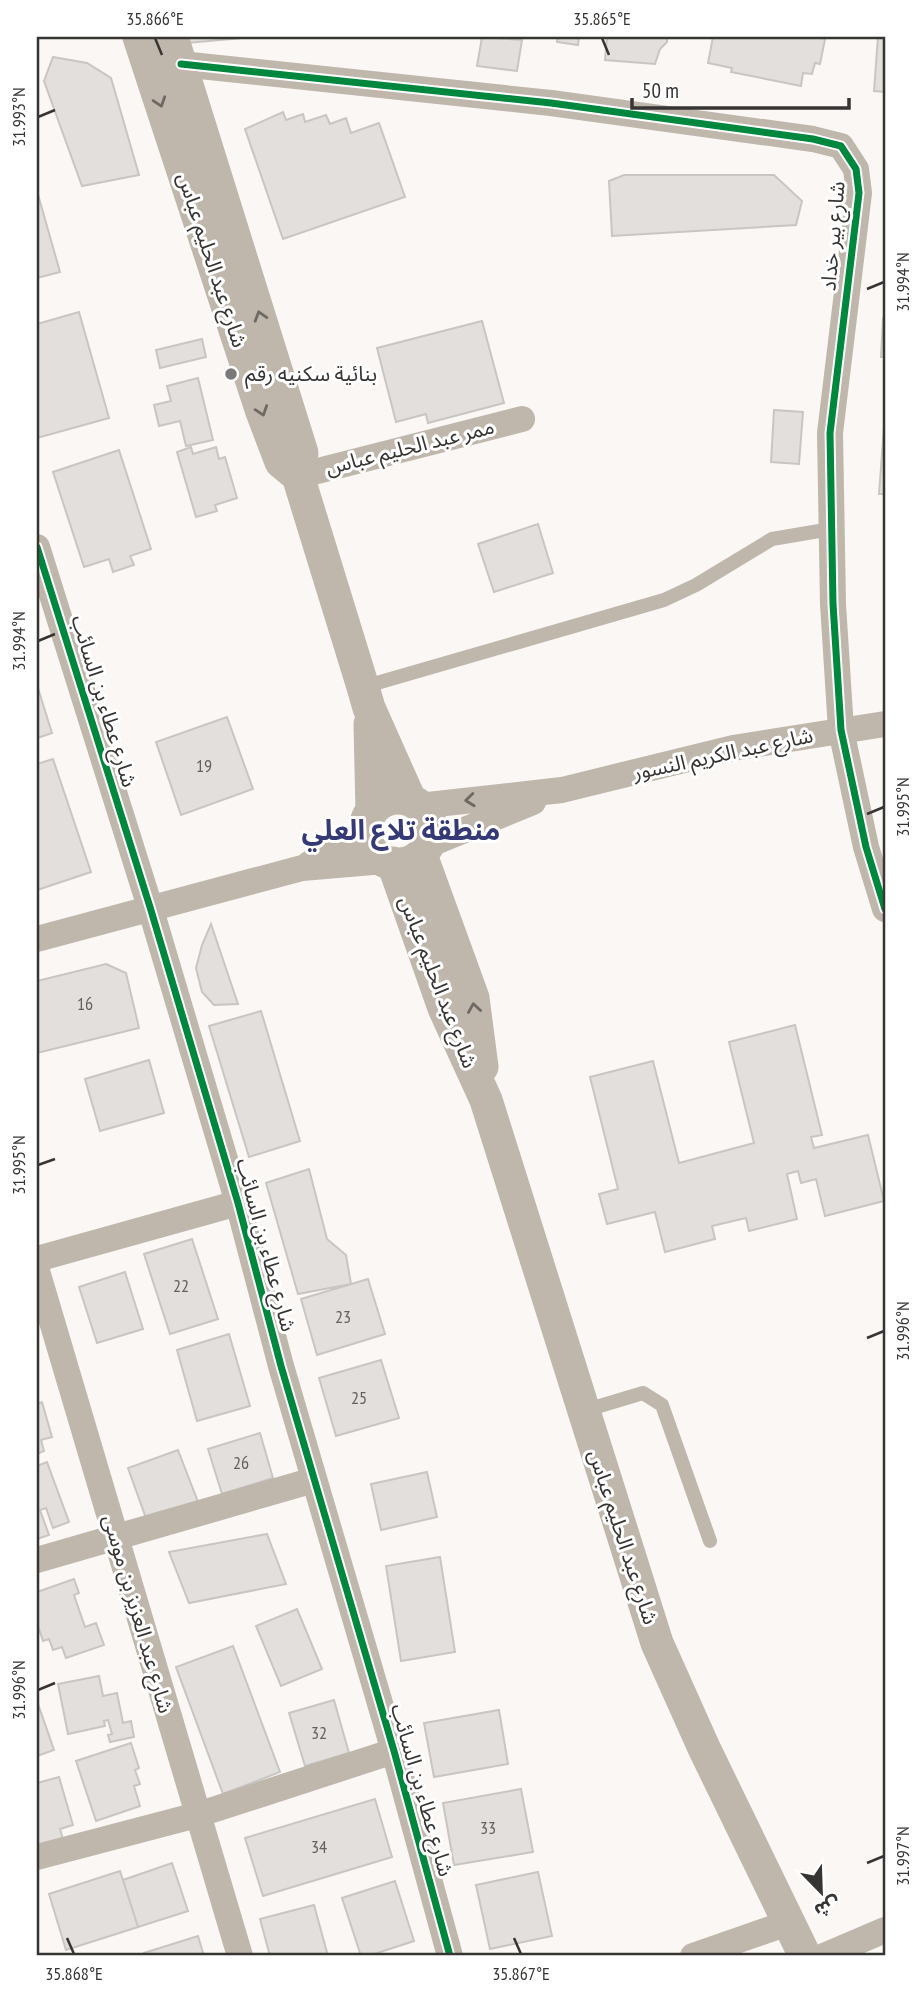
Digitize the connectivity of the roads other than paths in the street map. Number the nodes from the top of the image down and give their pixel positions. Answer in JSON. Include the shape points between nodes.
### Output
{"nodes":[{"id":1,"x":139,"y":37,"type":"edge"},
{"id":2,"x":176,"y":50,"type":"edge"},
{"id":3,"x":522,"y":419,"type":"dead end"},
{"id":4,"x":298,"y":476,"type":"junction"},
{"id":5,"x":831,"y":530,"type":"junction"},
{"id":6,"x":37,"y":547,"type":"edge"},
{"id":7,"x":366,"y":697,"type":"junction"},
{"id":8,"x":885,"y":724,"type":"edge"},
{"id":9,"x":841,"y":730,"type":"junction"},
{"id":10,"x":562,"y":790,"type":"junction"},
{"id":11,"x":415,"y":803,"type":"junction"},
{"id":12,"x":369,"y":821,"type":"junction"},
{"id":13,"x":407,"y":856,"type":"junction"},
{"id":14,"x":302,"y":868,"type":"junction"},
{"id":15,"x":150,"y":908,"type":"junction"},
{"id":16,"x":885,"y":909,"type":"edge"},
{"id":17,"x":37,"y":939,"type":"edge"},
{"id":18,"x":238,"y":1203,"type":"junction"},
{"id":19,"x":37,"y":1259,"type":"edge"},
{"id":20,"x":37,"y":1271,"type":"edge"},
{"id":21,"x":583,"y":1411,"type":"junction"},
{"id":22,"x":314,"y":1480,"type":"junction"},
{"id":23,"x":116,"y":1538,"type":"junction"},
{"id":24,"x":710,"y":1541,"type":"dead end"},
{"id":25,"x":37,"y":1560,"type":"edge"},
{"id":26,"x":394,"y":1751,"type":"junction"},
{"id":27,"x":197,"y":1815,"type":"junction"},
{"id":28,"x":37,"y":1857,"type":"edge"},
{"id":29,"x":788,"y":1923,"type":"junction"},
{"id":30,"x":885,"y":1930,"type":"edge"},
{"id":31,"x":240,"y":1956,"type":"edge"},
{"id":32,"x":450,"y":1956,"type":"edge"},
{"id":33,"x":694,"y":1956,"type":"edge"},
{"id":34,"x":805,"y":1956,"type":"edge"},
{"id":35,"x":824,"y":1956,"type":"edge"}],
"edges":[{"from":1,"to":4,"type":"street","name":"شارع عبد الحليم عباس","one_way":true,"via":[[262,412],[281,462]]},
{"from":4,"to":2,"type":"street","name":"شارع عبد الحليم عباس","one_way":true,"via":[[302,453]]},
{"from":2,"to":5,"type":"street","name":"شارع بير خداد","via":[[841,146],[856,169],[859,193],[830,433]]},
{"from":3,"to":4,"type":"street","name":"ممر عبد الحليم عباس"},
{"from":4,"to":7,"type":"street","name":"شارع عبد الحليم عباس"},
{"from":5,"to":7,"type":"lane","via":[[772,539],[664,600]]},
{"from":5,"to":9,"type":"street","name":"شارع بير خداد"},
{"from":6,"to":15,"type":"street","name":"شارع عطاء بن السائب"},
{"from":7,"to":11,"type":"street","name":"شارع عبد الحليم عباس"},
{"from":7,"to":12,"type":"street","name":"شارع عبد الحليم عباس"},
{"from":8,"to":9,"type":"street","name":"شارع عبد الكريم النسور"},
{"from":9,"to":10,"type":"street","name":"شارع عبد الكريم النسور","via":[[733,748]]},
{"from":9,"to":16,"type":"street","name":"شارع بير خداد","via":[[866,847]]},
{"from":10,"to":11,"type":"street","name":"شارع عبد الكريم النسور","one_way":true},
{"from":10,"to":13,"type":"street","name":"شارع عبد الكريم النسور"},
{"from":11,"to":12,"type":"street","via":[[389,799]]},
{"from":11,"to":13,"type":"street","via":[[431,824],[431,835]]},
{"from":12,"to":13,"type":"street","via":[[371,849]]},
{"from":12,"to":14,"type":"street","name":"شارع عبد الكريم النسور"},
{"from":13,"to":14,"type":"street","name":"شارع عبد الكريم النسور"},
{"from":13,"to":21,"type":"street","name":"شارع عبد الحليم عباس","via":[[444,1008],[486,1100]]},
{"from":14,"to":15,"type":"street","name":"شارع عبد الكريم النسور"},
{"from":15,"to":17,"type":"street","name":"شارع عبد الكريم النسور"},
{"from":15,"to":18,"type":"street","name":"شارع عطاء بن السائب"},
{"from":18,"to":19,"type":"street"},
{"from":18,"to":22,"type":"street","name":"شارع عطاء بن السائب"},
{"from":20,"to":23,"type":"street","name":"شارع عبد العزيز بن موسى"},
{"from":21,"to":24,"type":"lane","via":[[643,1393],[662,1405]]},
{"from":21,"to":29,"type":"street","name":"شارع عبد الحليم عباس","via":[[657,1643]]},
{"from":22,"to":23,"type":"street"},
{"from":22,"to":26,"type":"street","name":"شارع عطاء بن السائب"},
{"from":23,"to":25,"type":"street"},
{"from":23,"to":27,"type":"street","name":"شارع عبد العزيز بن موسى"},
{"from":26,"to":27,"type":"street"},
{"from":26,"to":32,"type":"street","name":"شارع عطاء بن السائب"},
{"from":27,"to":28,"type":"street"},
{"from":27,"to":31,"type":"street","name":"شارع عبد العزيز بن موسى"},
{"from":29,"to":33,"type":"street"},
{"from":29,"to":34,"type":"street","name":"شارع عبد الحليم عباس"},
{"from":30,"to":35,"type":"street"}]}
